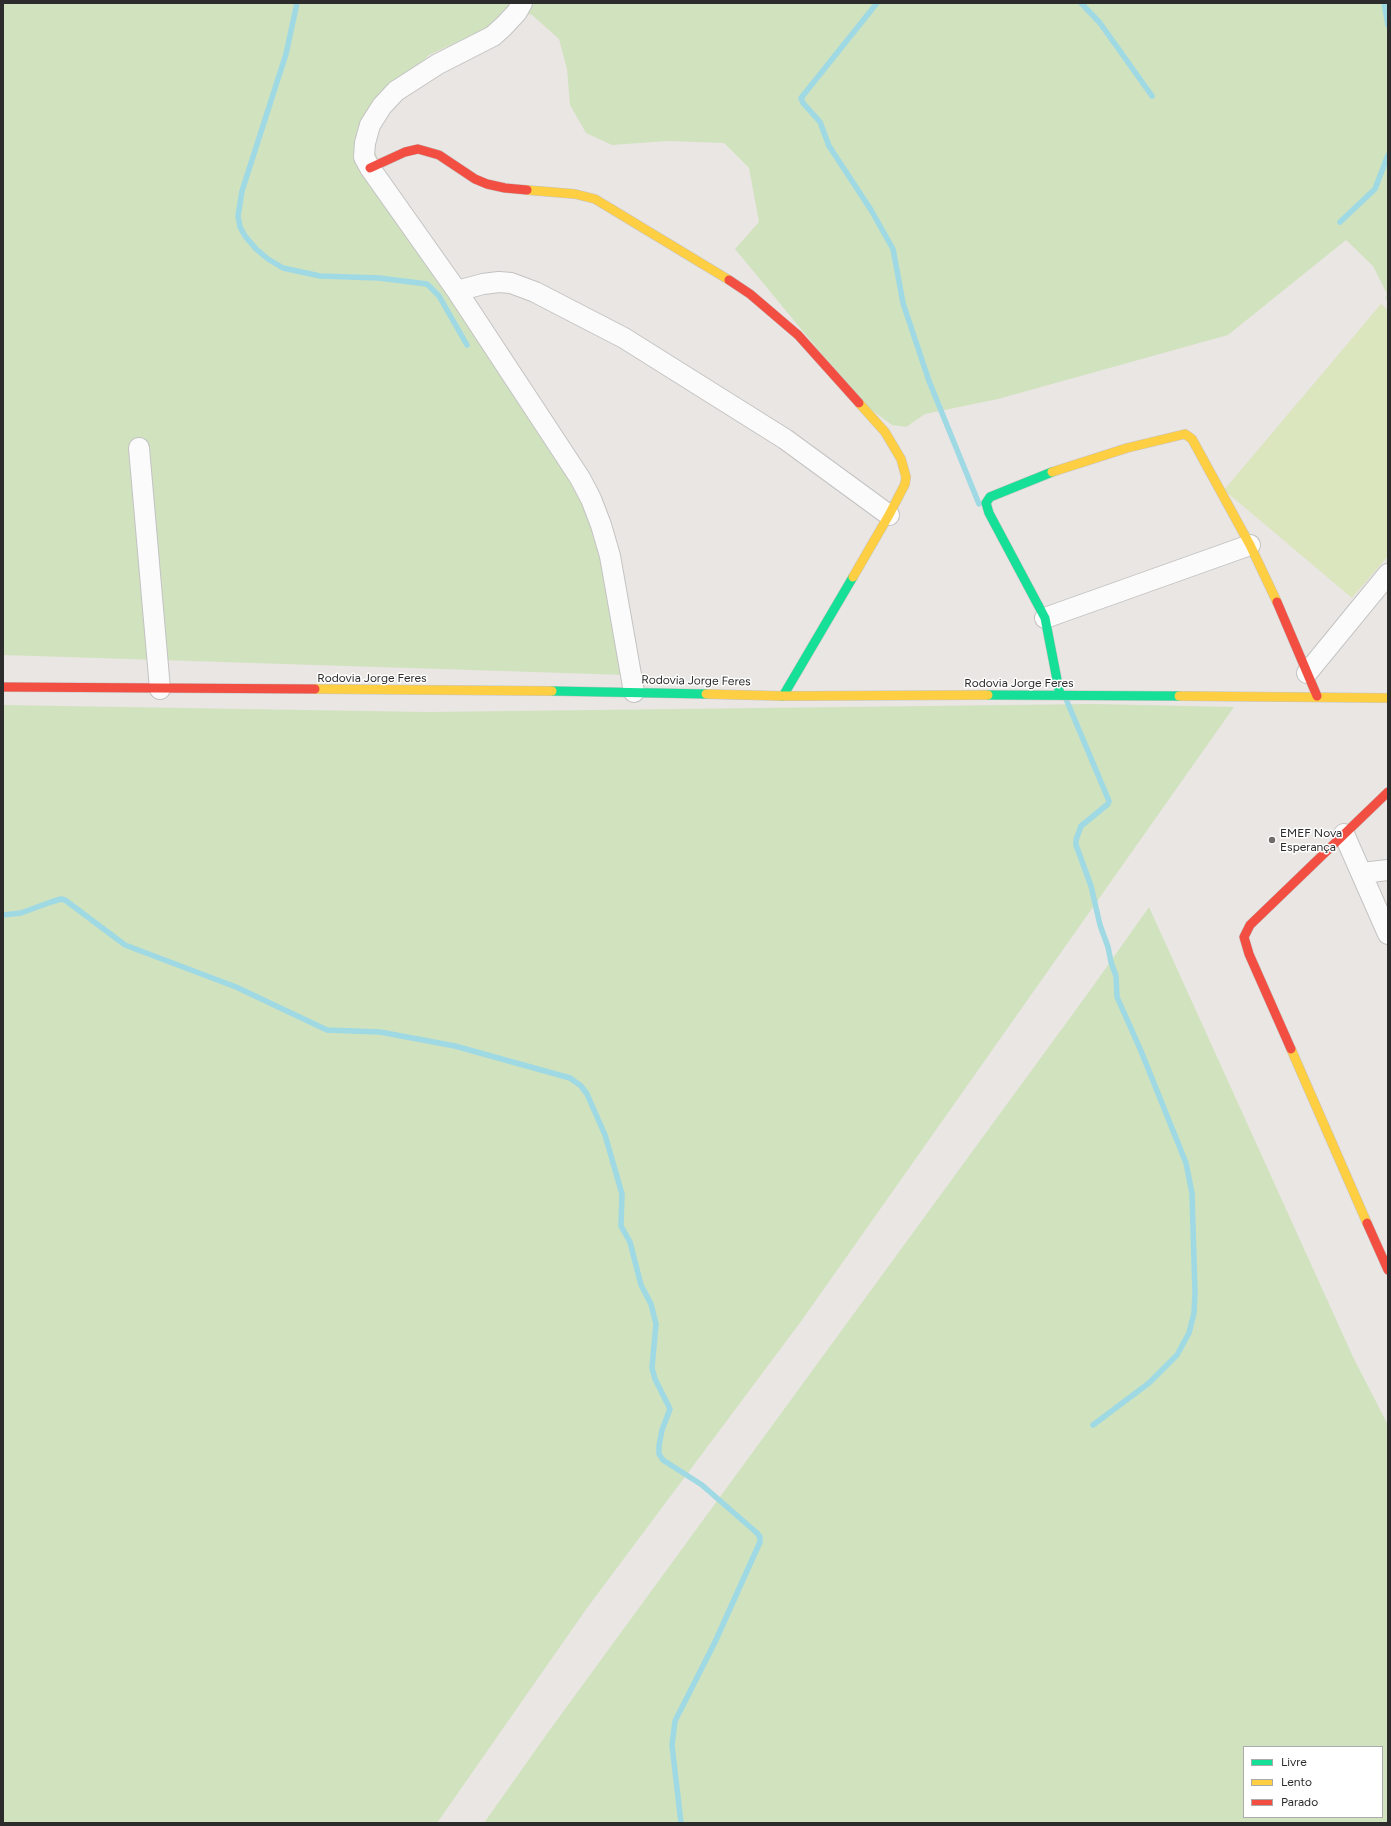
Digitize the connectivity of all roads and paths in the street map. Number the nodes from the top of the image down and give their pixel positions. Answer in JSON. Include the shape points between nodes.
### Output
{"nodes":[{"id":1,"x":522,"y":3,"type":"edge"},
{"id":2,"x":370,"y":168,"type":"junction"},
{"id":3,"x":457,"y":292,"type":"junction"},
{"id":4,"x":139,"y":448,"type":"dead end"},
{"id":5,"x":889,"y":515,"type":"junction"},
{"id":6,"x":1250,"y":545,"type":"junction"},
{"id":7,"x":1388,"y":574,"type":"edge"},
{"id":8,"x":1045,"y":618,"type":"junction"},
{"id":9,"x":1307,"y":673,"type":"junction"},
{"id":10,"x":3,"y":687,"type":"edge"},
{"id":11,"x":160,"y":689,"type":"junction"},
{"id":12,"x":634,"y":692,"type":"junction"},
{"id":13,"x":1060,"y":695,"type":"junction"},
{"id":14,"x":783,"y":696,"type":"junction"},
{"id":15,"x":1317,"y":696,"type":"junction"},
{"id":16,"x":1388,"y":698,"type":"edge"},
{"id":17,"x":1388,"y":792,"type":"edge"},
{"id":18,"x":1344,"y":834,"type":"junction"},
{"id":19,"x":1388,"y":870,"type":"edge"},
{"id":20,"x":1362,"y":873,"type":"junction"},
{"id":21,"x":1388,"y":934,"type":"edge"},
{"id":22,"x":1388,"y":1270,"type":"edge"}],
"edges":[{"from":1,"to":2,"type":"street","via":[[493,36],[413,79],[396,91],[382,106],[370,125],[365,142],[364,157]]},
{"from":2,"to":3,"type":"street"},
{"from":2,"to":5,"type":"street","via":[[405,152],[418,150],[439,155],[487,184],[587,196],[603,203],[750,294],[798,335],[885,432],[901,459],[906,477],[906,484]]},
{"from":3,"to":5,"type":"street","via":[[499,282],[535,292],[624,338],[785,439]]},
{"from":3,"to":12,"type":"street","via":[[576,471],[591,499],[610,556]]},
{"from":4,"to":11,"type":"street"},
{"from":5,"to":14,"type":"street"},
{"from":6,"to":8,"type":"street"},
{"from":6,"to":8,"type":"street","via":[[1192,439],[1185,434],[1127,448],[1038,476],[1000,492],[986,503]]},
{"from":6,"to":9,"type":"street"},
{"from":7,"to":9,"type":"street"},
{"from":8,"to":13,"type":"street"},
{"from":9,"to":15,"type":"street"},
{"from":10,"to":11,"type":"street","name":"Rodovia Jorge Feres"},
{"from":11,"to":12,"type":"street","name":"Rodovia Jorge Feres"},
{"from":12,"to":14,"type":"street","name":"Rodovia Jorge Feres"},
{"from":13,"to":14,"type":"street","name":"Rodovia Jorge Feres"},
{"from":13,"to":15,"type":"street","name":"Rodovia Jorge Feres"},
{"from":15,"to":16,"type":"street","name":"Rodovia Jorge Feres"},
{"from":17,"to":18,"type":"street"},
{"from":18,"to":20,"type":"street"},
{"from":18,"to":22,"type":"street","via":[[1250,925],[1244,937]]},
{"from":19,"to":20,"type":"street"},
{"from":20,"to":21,"type":"street"}]}
